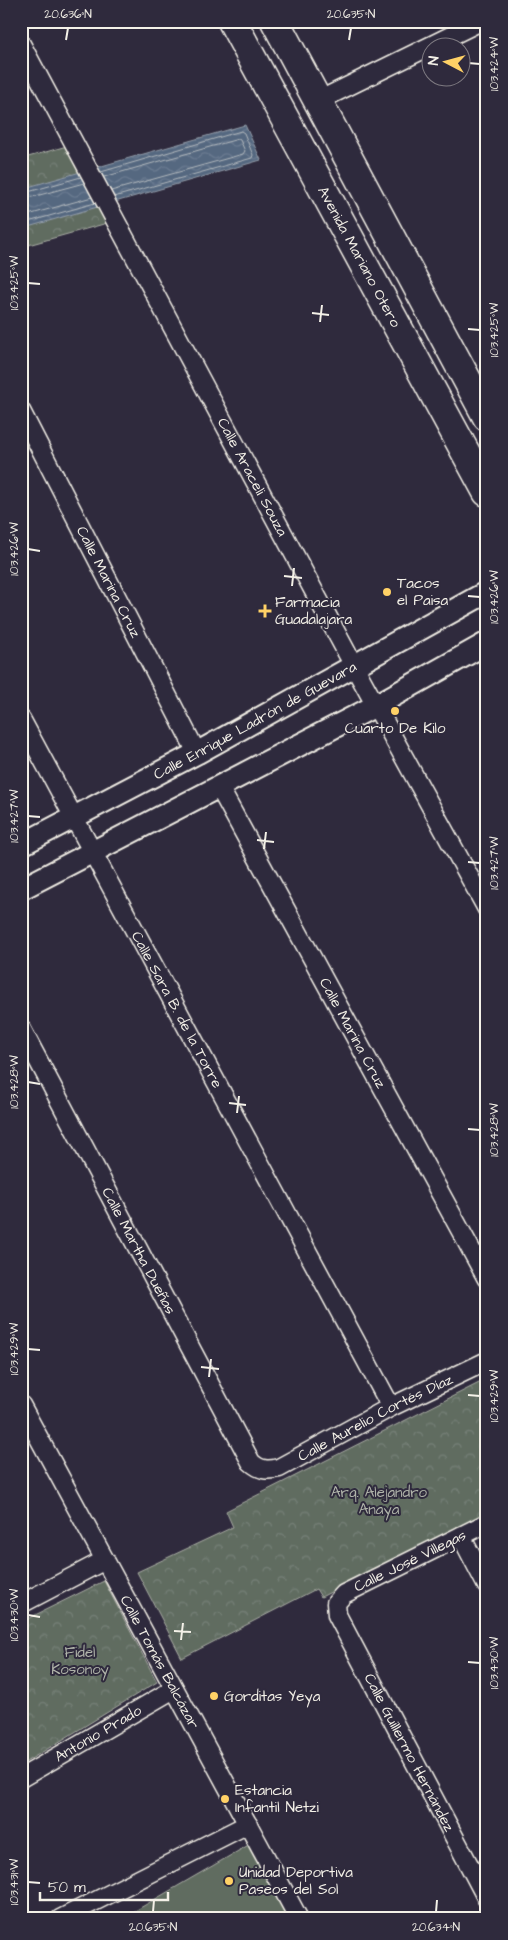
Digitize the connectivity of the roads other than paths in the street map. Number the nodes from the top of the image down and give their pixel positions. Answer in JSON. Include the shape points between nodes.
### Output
{"nodes":[{"id":1,"x":232,"y":21,"type":"edge"},
{"id":2,"x":275,"y":21,"type":"edge"},
{"id":3,"x":481,"y":21,"type":"edge"},
{"id":4,"x":21,"y":44,"type":"edge"},
{"id":5,"x":318,"y":101,"type":"junction"},
{"id":6,"x":21,"y":411,"type":"edge"},
{"id":7,"x":487,"y":417,"type":"edge"},
{"id":8,"x":487,"y":492,"type":"edge"},
{"id":9,"x":487,"y":592,"type":"edge"},
{"id":10,"x":487,"y":643,"type":"edge"},
{"id":11,"x":354,"y":666,"type":"junction"},
{"id":12,"x":375,"y":706,"type":"junction"},
{"id":13,"x":21,"y":719,"type":"edge"},
{"id":14,"x":197,"y":753,"type":"junction"},
{"id":15,"x":219,"y":787,"type":"junction"},
{"id":16,"x":74,"y":817,"type":"junction"},
{"id":17,"x":21,"y":845,"type":"edge"},
{"id":18,"x":92,"y":851,"type":"junction"},
{"id":19,"x":21,"y":889,"type":"edge"},
{"id":20,"x":487,"y":909,"type":"edge"},
{"id":21,"x":21,"y":1028,"type":"edge"},
{"id":22,"x":487,"y":1279,"type":"edge"},
{"id":23,"x":487,"y":1361,"type":"edge"},
{"id":24,"x":21,"y":1405,"type":"edge"},
{"id":25,"x":391,"y":1407,"type":"junction"},
{"id":26,"x":26,"y":1426,"type":"edge"},
{"id":27,"x":263,"y":1470,"type":"joint"},
{"id":28,"x":487,"y":1522,"type":"edge"},
{"id":29,"x":461,"y":1536,"type":"junction"},
{"id":30,"x":104,"y":1560,"type":"junction"},
{"id":31,"x":487,"y":1586,"type":"edge"},
{"id":32,"x":336,"y":1603,"type":"joint"},
{"id":33,"x":21,"y":1604,"type":"edge"},
{"id":34,"x":174,"y":1689,"type":"junction"},
{"id":35,"x":21,"y":1778,"type":"edge"},
{"id":36,"x":248,"y":1824,"type":"junction"},
{"id":37,"x":487,"y":1899,"type":"edge"},
{"id":38,"x":60,"y":1919,"type":"edge"},
{"id":39,"x":299,"y":1919,"type":"edge"}],
"edges":[{"from":1,"to":8,"type":"main road","name":"Avenida Mariano Otero"},
{"from":2,"to":5,"type":"main road"},
{"from":3,"to":5,"type":"street"},
{"from":4,"to":11,"type":"street","name":"Calle Araceli Souza"},
{"from":5,"to":7,"type":"main road"},
{"from":6,"to":14,"type":"street","name":"Calle Marina Cruz"},
{"from":9,"to":11,"type":"street","name":"Calle Enrique Ladrón de Guevara"},
{"from":10,"to":12,"type":"street"},
{"from":11,"to":12,"type":"street","name":"Calle Araceli Souza"},
{"from":11,"to":14,"type":"street","name":"Calle Enrique Ladrón de Guevara"},
{"from":12,"to":15,"type":"street"},
{"from":12,"to":20,"type":"street","name":"Calle Araceli Souza"},
{"from":13,"to":16,"type":"street","name":"Calle Sara B. de la Torre"},
{"from":14,"to":16,"type":"street","name":"Calle Enrique Ladrón de Guevara"},
{"from":15,"to":18,"type":"street"},
{"from":15,"to":22,"type":"street","name":"Calle Marina Cruz"},
{"from":16,"to":17,"type":"street","name":"Calle Enrique Ladrón de Guevara"},
{"from":16,"to":18,"type":"street","name":"Calle Sara B. de la Torre"},
{"from":18,"to":19,"type":"street"},
{"from":18,"to":25,"type":"street","name":"Calle Sara B. de la Torre"},
{"from":21,"to":27,"type":"street","name":"Calle Martha Dueñas","via":[[251,1462]]},
{"from":23,"to":25,"type":"street","name":"Calle Aurelio Cortés Díaz"},
{"from":24,"to":26,"type":"street","name":"Calle Tomás Balcázar"},
{"from":25,"to":27,"type":"street","name":"Calle Aurelio Cortés Díaz","via":[[279,1468]]},
{"from":26,"to":30,"type":"street","name":"Calle Tomás Balcázar"},
{"from":28,"to":29,"type":"street","name":"Calle José Villegas"},
{"from":29,"to":31,"type":"street"},
{"from":29,"to":32,"type":"street","name":"Calle José Villegas","via":[[344,1594]]},
{"from":30,"to":33,"type":"street"},
{"from":30,"to":34,"type":"street","name":"Calle Tomás Balcázar"},
{"from":32,"to":37,"type":"street","name":"Calle Guillermo Hernández","via":[[337,1615]]},
{"from":34,"to":35,"type":"street","name":"Antonio Prado"},
{"from":34,"to":36,"type":"street","name":"Calle Tomás Balcázar"},
{"from":36,"to":38,"type":"street"},
{"from":36,"to":39,"type":"street","name":"Calle Tomás Balcázar"}]}
